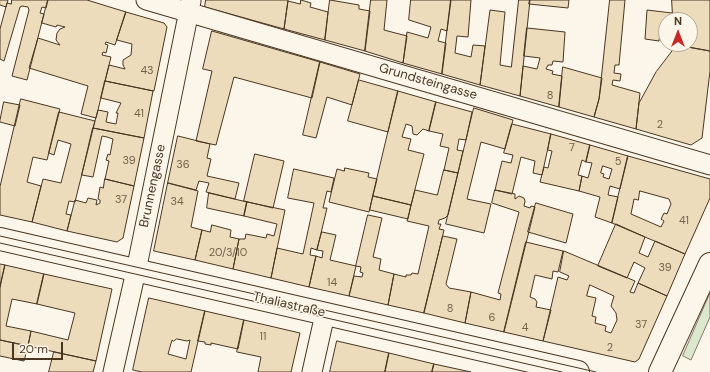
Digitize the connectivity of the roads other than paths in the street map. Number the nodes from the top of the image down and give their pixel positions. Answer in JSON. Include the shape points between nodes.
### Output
{"nodes":[{"id":1,"x":146,"y":0,"type":"edge"},
{"id":2,"x":190,"y":6,"type":"edge"},
{"id":3,"x":710,"y":165,"type":"edge"},
{"id":4,"x":0,"y":239,"type":"edge"},
{"id":5,"x":710,"y":264,"type":"edge"},
{"id":6,"x":136,"y":271,"type":"junction"},
{"id":7,"x":325,"y":314,"type":"junction"},
{"id":8,"x":113,"y":372,"type":"edge"},
{"id":9,"x":312,"y":372,"type":"edge"},
{"id":10,"x":578,"y":372,"type":"edge"},
{"id":11,"x":660,"y":372,"type":"edge"}],
"edges":[{"from":1,"to":2,"type":"street","name":"Grundsteingasse"},
{"from":2,"to":3,"type":"street","name":"Grundsteingasse"},
{"from":2,"to":6,"type":"street","name":"Brunnengasse"},
{"from":4,"to":6,"type":"main road","name":"Thaliastraße"},
{"from":5,"to":11,"type":"main road"},
{"from":6,"to":7,"type":"main road","name":"Thaliastraße"},
{"from":6,"to":8,"type":"street","name":"Brunnengasse"},
{"from":7,"to":9,"type":"street"},
{"from":7,"to":10,"type":"main road","name":"Thaliastraße"}]}
